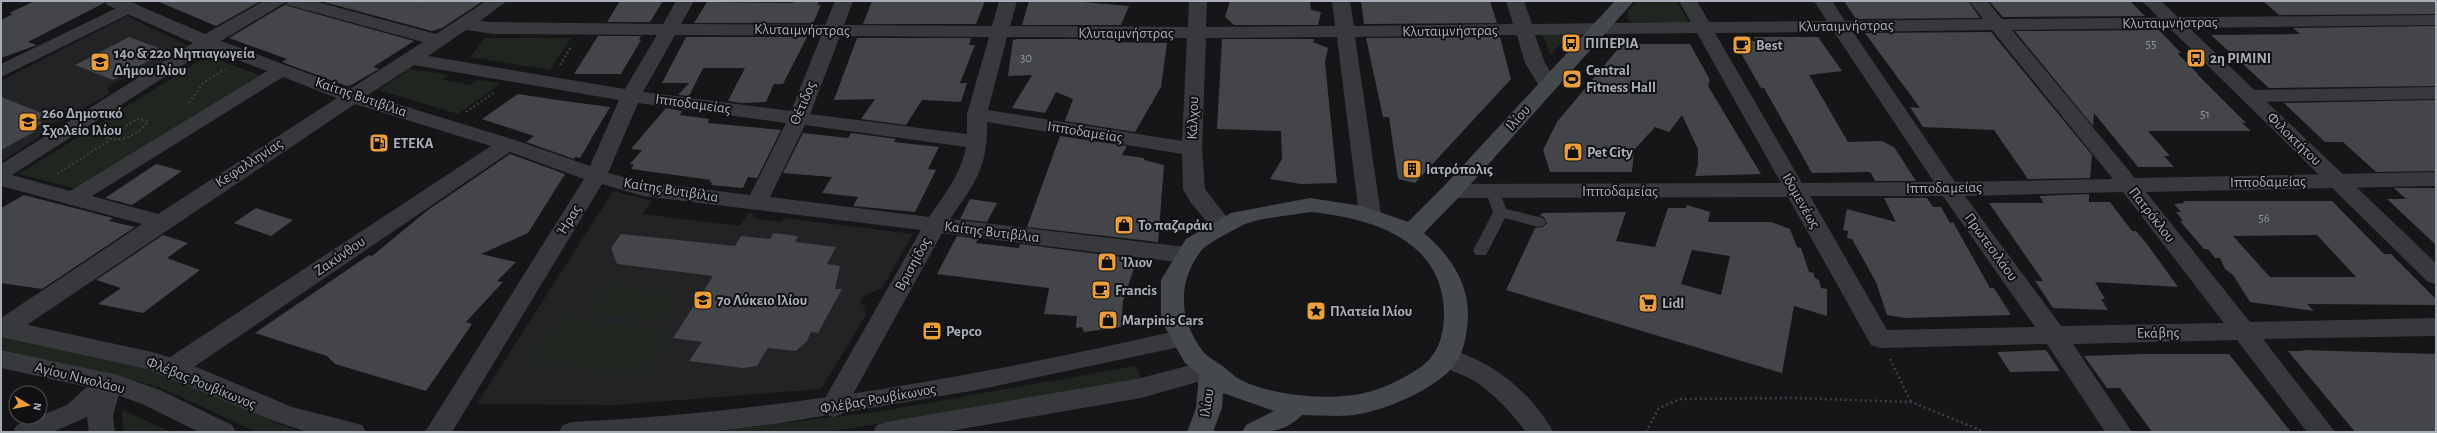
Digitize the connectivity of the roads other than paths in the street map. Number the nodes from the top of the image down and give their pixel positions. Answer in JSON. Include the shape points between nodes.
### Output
{"nodes":[{"id":1,"x":277,"y":1,"type":"edge"},
{"id":2,"x":294,"y":1,"type":"edge"},
{"id":3,"x":498,"y":1,"type":"edge"},
{"id":4,"x":685,"y":1,"type":"edge"},
{"id":5,"x":844,"y":1,"type":"edge"},
{"id":6,"x":1008,"y":1,"type":"edge"},
{"id":7,"x":1198,"y":1,"type":"edge"},
{"id":8,"x":1341,"y":1,"type":"edge"},
{"id":9,"x":1515,"y":1,"type":"edge"},
{"id":10,"x":1625,"y":1,"type":"edge"},
{"id":11,"x":1688,"y":1,"type":"edge"},
{"id":12,"x":1823,"y":1,"type":"edge"},
{"id":13,"x":1978,"y":1,"type":"edge"},
{"id":14,"x":2151,"y":1,"type":"edge"},
{"id":15,"x":121,"y":4,"type":"edge"},
{"id":16,"x":2436,"y":20,"type":"edge"},
{"id":17,"x":2174,"y":23,"type":"junction"},
{"id":18,"x":463,"y":24,"type":"junction"},
{"id":19,"x":1997,"y":24,"type":"junction"},
{"id":20,"x":1841,"y":27,"type":"junction"},
{"id":21,"x":1601,"y":28,"type":"junction"},
{"id":22,"x":1703,"y":28,"type":"junction"},
{"id":23,"x":668,"y":29,"type":"junction"},
{"id":24,"x":1524,"y":30,"type":"junction"},
{"id":25,"x":832,"y":31,"type":"junction"},
{"id":26,"x":1345,"y":32,"type":"junction"},
{"id":27,"x":1000,"y":33,"type":"junction"},
{"id":28,"x":1196,"y":33,"type":"junction"},
{"id":29,"x":438,"y":40,"type":"junction"},
{"id":30,"x":207,"y":42,"type":"junction"},
{"id":31,"x":409,"y":58,"type":"junction"},
{"id":32,"x":282,"y":70,"type":"junction"},
{"id":33,"x":1,"y":71,"type":"edge"},
{"id":34,"x":1548,"y":84,"type":"junction"},
{"id":35,"x":2436,"y":93,"type":"edge"},
{"id":36,"x":351,"y":96,"type":"junction"},
{"id":37,"x":630,"y":96,"type":"junction"},
{"id":38,"x":2250,"y":96,"type":"junction"},
{"id":39,"x":977,"y":114,"type":"junction"},
{"id":40,"x":798,"y":118,"type":"junction"},
{"id":41,"x":977,"y":142,"type":"junction"},
{"id":42,"x":508,"y":144,"type":"junction"},
{"id":43,"x":1192,"y":149,"type":"junction"},
{"id":44,"x":1,"y":172,"type":"edge"},
{"id":45,"x":596,"y":176,"type":"junction"},
{"id":46,"x":1,"y":179,"type":"edge"},
{"id":47,"x":2436,"y":179,"type":"edge"},
{"id":48,"x":2336,"y":180,"type":"junction"},
{"id":49,"x":2129,"y":185,"type":"junction"},
{"id":50,"x":1949,"y":189,"type":"junction"},
{"id":51,"x":1794,"y":190,"type":"junction"},
{"id":52,"x":1452,"y":191,"type":"junction"},
{"id":53,"x":1493,"y":192,"type":"junction"},
{"id":54,"x":74,"y":198,"type":"junction"},
{"id":55,"x":757,"y":202,"type":"junction"},
{"id":56,"x":1500,"y":212,"type":"junction"},
{"id":57,"x":1370,"y":215,"type":"junction"},
{"id":58,"x":161,"y":222,"type":"junction"},
{"id":59,"x":1538,"y":222,"type":"dead end"},
{"id":60,"x":935,"y":225,"type":"junction"},
{"id":61,"x":1222,"y":225,"type":"junction"},
{"id":62,"x":1410,"y":233,"type":"junction"},
{"id":63,"x":1481,"y":251,"type":"dead end"},
{"id":64,"x":1185,"y":255,"type":"junction"},
{"id":65,"x":2436,"y":276,"type":"edge"},
{"id":66,"x":2436,"y":327,"type":"edge"},
{"id":67,"x":2,"y":329,"type":"edge"},
{"id":68,"x":2241,"y":331,"type":"junction"},
{"id":69,"x":2054,"y":335,"type":"junction"},
{"id":70,"x":1180,"y":339,"type":"junction"},
{"id":71,"x":1880,"y":339,"type":"joint"},
{"id":72,"x":1447,"y":357,"type":"junction"},
{"id":73,"x":1,"y":359,"type":"edge"},
{"id":74,"x":173,"y":368,"type":"junction"},
{"id":75,"x":1209,"y":372,"type":"junction"},
{"id":76,"x":109,"y":382,"type":"junction"},
{"id":77,"x":1295,"y":406,"type":"junction"},
{"id":78,"x":833,"y":407,"type":"junction"},
{"id":79,"x":1266,"y":430,"type":"edge"},
{"id":80,"x":26,"y":432,"type":"edge"},
{"id":81,"x":102,"y":432,"type":"edge"},
{"id":82,"x":223,"y":432,"type":"edge"},
{"id":83,"x":353,"y":432,"type":"edge"},
{"id":84,"x":438,"y":432,"type":"edge"},
{"id":85,"x":572,"y":432,"type":"edge"},
{"id":86,"x":886,"y":432,"type":"edge"},
{"id":87,"x":1200,"y":432,"type":"edge"},
{"id":88,"x":1540,"y":432,"type":"edge"},
{"id":89,"x":2119,"y":432,"type":"edge"},
{"id":90,"x":2322,"y":432,"type":"edge"}],
"edges":[{"from":1,"to":30,"type":"street"},
{"from":2,"to":29,"type":"street"},
{"from":3,"to":18,"type":"street","name":"Κεφαλληνίας"},
{"from":4,"to":23,"type":"street","name":"Ήρας"},
{"from":5,"to":25,"type":"street","name":"Θέτιδος"},
{"from":6,"to":27,"type":"street","name":"Βρισηίδος"},
{"from":7,"to":28,"type":"street","name":"Κάλχου"},
{"from":8,"to":26,"type":"street"},
{"from":9,"to":24,"type":"street"},
{"from":10,"to":21,"type":"main road","name":"Ιλίου"},
{"from":11,"to":22,"type":"street","name":"Ιδομενέως"},
{"from":12,"to":20,"type":"street","name":"Πρωτεσιλάου"},
{"from":13,"to":19,"type":"street","name":"Πατρόκλου"},
{"from":14,"to":17,"type":"street","name":"Φιλοκτήτου"},
{"from":15,"to":30,"type":"street","name":"Καίτης Βυτιβίλια"},
{"from":15,"to":33,"type":"street"},
{"from":16,"to":17,"type":"street","name":"Κλυταιμνήστρας"},
{"from":17,"to":19,"type":"street","name":"Κλυταιμνήστρας"},
{"from":17,"to":38,"type":"street","name":"Φιλοκτήτου"},
{"from":18,"to":23,"type":"street","name":"Κλυταιμνήστρας","via":[[494,28]]},
{"from":18,"to":29,"type":"street","name":"Κεφαλληνίας"},
{"from":19,"to":20,"type":"street","name":"Κλυταιμνήστρας"},
{"from":19,"to":49,"type":"street","name":"Πατρόκλου"},
{"from":20,"to":22,"type":"street","name":"Κλυταιμνήστρας"},
{"from":20,"to":50,"type":"street","name":"Πρωτεσιλάου"},
{"from":21,"to":22,"type":"street","name":"Κλυταιμνήστρας"},
{"from":21,"to":24,"type":"street","name":"Κλυταιμνήστρας"},
{"from":21,"to":34,"type":"main road","name":"Ιλίου"},
{"from":22,"to":51,"type":"street","name":"Ιδομενέως"},
{"from":23,"to":25,"type":"street","name":"Κλυταιμνήστρας"},
{"from":23,"to":37,"type":"street","name":"Ήρας"},
{"from":24,"to":26,"type":"street","name":"Κλυταιμνήστρας"},
{"from":24,"to":34,"type":"street","via":[[1535,63]]},
{"from":25,"to":27,"type":"street","name":"Κλυταιμνήστρας"},
{"from":25,"to":40,"type":"street","name":"Θέτιδος"},
{"from":26,"to":28,"type":"street","name":"Κλυταιμνήστρας"},
{"from":26,"to":57,"type":"street"},
{"from":27,"to":28,"type":"street","name":"Κλυταιμνήστρας"},
{"from":27,"to":39,"type":"street","name":"Βρισηίδος"},
{"from":28,"to":43,"type":"street","name":"Κάλχου"},
{"from":29,"to":31,"type":"street","name":"Κεφαλληνίας"},
{"from":30,"to":32,"type":"street","name":"Καίτης Βυτιβίλια"},
{"from":30,"to":44,"type":"street"},
{"from":31,"to":36,"type":"street","name":"Κεφαλληνίας"},
{"from":31,"to":37,"type":"street","name":"Ιπποδαμείας"},
{"from":32,"to":36,"type":"street","name":"Καίτης Βυτιβίλια"},
{"from":32,"to":54,"type":"street"},
{"from":34,"to":52,"type":"main road","name":"Ιλίου"},
{"from":35,"to":38,"type":"street"},
{"from":36,"to":42,"type":"street","name":"Καίτης Βυτιβίλια"},
{"from":36,"to":58,"type":"street","name":"Κεφαλληνίας"},
{"from":37,"to":40,"type":"street","name":"Ιπποδαμείας"},
{"from":37,"to":45,"type":"street","name":"Ήρας"},
{"from":38,"to":48,"type":"street","name":"Φιλοκτήτου"},
{"from":39,"to":41,"type":"street","name":"Βρισηίδος"},
{"from":39,"to":43,"type":"street","name":"Ιπποδαμείας"},
{"from":40,"to":41,"type":"street","name":"Ιπποδαμείας"},
{"from":40,"to":55,"type":"street","name":"Θέτιδος"},
{"from":41,"to":60,"type":"street","name":"Βρισηίδος","via":[[974,161],[965,181]]},
{"from":42,"to":45,"type":"street","name":"Καίτης Βυτιβίλια"},
{"from":42,"to":74,"type":"street","name":"Ζακύνθου"},
{"from":43,"to":61,"type":"street","name":"Κάλχου","via":[[1194,189],[1202,203]]},
{"from":45,"to":55,"type":"street","name":"Καίτης Βυτιβίλια","via":[[643,188]]},
{"from":45,"to":84,"type":"street","name":"Ήρας"},
{"from":46,"to":54,"type":"street"},
{"from":47,"to":48,"type":"street","name":"Ιπποδαμείας"},
{"from":48,"to":49,"type":"street","name":"Ιπποδαμείας"},
{"from":48,"to":65,"type":"street","name":"Φιλοκτήτου"},
{"from":49,"to":50,"type":"street","name":"Ιπποδαμείας"},
{"from":49,"to":68,"type":"street","name":"Πατρόκλου"},
{"from":50,"to":51,"type":"street","name":"Ιπποδαμείας"},
{"from":50,"to":69,"type":"street","name":"Πρωτεσιλάου"},
{"from":51,"to":53,"type":"street","name":"Ιπποδαμείας"},
{"from":51,"to":71,"type":"street","name":"Ιδομενέως"},
{"from":52,"to":53,"type":"street","name":"Ιπποδαμείας"},
{"from":52,"to":62,"type":"main road","name":"Ιλίου"},
{"from":53,"to":56,"type":"lane"},
{"from":54,"to":58,"type":"street"},
{"from":55,"to":60,"type":"street","name":"Καίτης Βυτιβίλια"},
{"from":56,"to":59,"type":"lane"},
{"from":56,"to":63,"type":"lane"},
{"from":57,"to":61,"type":"main road","via":[[1341,208],[1280,206],[1252,212]]},
{"from":57,"to":62,"type":"main road"},
{"from":58,"to":67,"type":"street","name":"Κεφαλληνίας"},
{"from":60,"to":64,"type":"street","name":"Καίτης Βυτιβίλια"},
{"from":60,"to":78,"type":"street","name":"Βρισηίδος"},
{"from":61,"to":64,"type":"main road"},
{"from":62,"to":72,"type":"main road","via":[[1435,256],[1455,293],[1457,313]]},
{"from":64,"to":70,"type":"main road","via":[[1178,268],[1170,296],[1174,325]]},
{"from":66,"to":68,"type":"street","name":"Εκάβης"},
{"from":67,"to":74,"type":"street","name":"Φλέβας Ρουβίκωνος","via":[[141,358]]},
{"from":68,"to":69,"type":"street","name":"Εκάβης"},
{"from":68,"to":90,"type":"street","name":"Πατρόκλου"},
{"from":69,"to":71,"type":"street","name":"Εκάβης"},
{"from":69,"to":89,"type":"street","name":"Πρωτεσιλάου"},
{"from":70,"to":75,"type":"main road"},
{"from":70,"to":78,"type":"street","name":"Φλέβας Ρουβίκωνος","via":[[1113,355]]},
{"from":72,"to":77,"type":"main road","via":[[1409,385],[1384,397],[1326,408]]},
{"from":72,"to":88,"type":"street","via":[[1484,375],[1517,401]]},
{"from":73,"to":76,"type":"street","name":"Αγίου Νικολάου"},
{"from":74,"to":83,"type":"street","name":"Φλέβας Ρουβίκωνος","via":[[276,414],[311,425]]},
{"from":75,"to":77,"type":"main road","via":[[1247,394]]},
{"from":75,"to":86,"type":"street","via":[[1141,388]]},
{"from":75,"to":87,"type":"main road","name":"Ιλίου","via":[[1209,408]]},
{"from":76,"to":80,"type":"street","via":[[76,412]]},
{"from":76,"to":81,"type":"street","via":[[100,416]]},
{"from":76,"to":82,"type":"street","name":"Αγίου Νικολάου","via":[[151,397]]},
{"from":77,"to":79,"type":"main road"},
{"from":78,"to":85,"type":"street","name":"Φλέβας Ρουβίκωνος","via":[[625,430]]}]}
